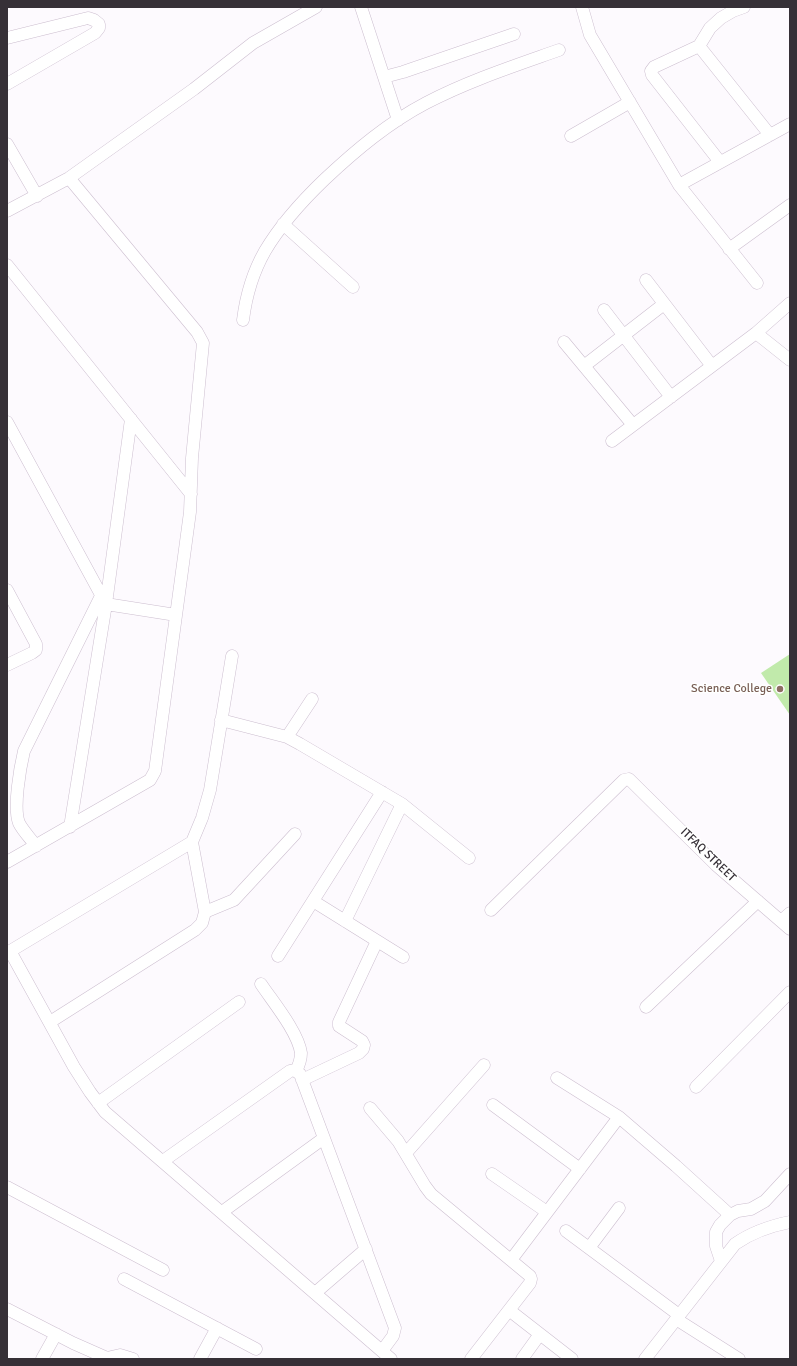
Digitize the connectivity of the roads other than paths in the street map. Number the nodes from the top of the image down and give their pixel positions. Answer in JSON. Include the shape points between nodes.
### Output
{"nodes":[{"id":1,"x":316,"y":7,"type":"edge"},
{"id":2,"x":361,"y":7,"type":"edge"},
{"id":3,"x":582,"y":7,"type":"edge"},
{"id":4,"x":744,"y":7,"type":"edge"},
{"id":5,"x":514,"y":34,"type":"dead end"},
{"id":6,"x":7,"y":38,"type":"edge"},
{"id":7,"x":699,"y":46,"type":"junction"},
{"id":8,"x":558,"y":50,"type":"dead end"},
{"id":9,"x":384,"y":77,"type":"junction"},
{"id":10,"x":7,"y":84,"type":"edge"},
{"id":11,"x":630,"y":102,"type":"junction"},
{"id":12,"x":398,"y":120,"type":"junction"},
{"id":13,"x":790,"y":124,"type":"edge"},
{"id":14,"x":770,"y":135,"type":"junction"},
{"id":15,"x":571,"y":136,"type":"dead end"},
{"id":16,"x":7,"y":144,"type":"edge"},
{"id":17,"x":720,"y":162,"type":"junction"},
{"id":18,"x":69,"y":178,"type":"junction"},
{"id":19,"x":679,"y":185,"type":"junction"},
{"id":20,"x":37,"y":196,"type":"junction"},
{"id":21,"x":790,"y":205,"type":"edge"},
{"id":22,"x":7,"y":211,"type":"edge"},
{"id":23,"x":283,"y":224,"type":"junction"},
{"id":24,"x":729,"y":249,"type":"junction"},
{"id":25,"x":7,"y":265,"type":"edge"},
{"id":26,"x":646,"y":280,"type":"dead end"},
{"id":27,"x":757,"y":283,"type":"dead end"},
{"id":28,"x":353,"y":287,"type":"dead end"},
{"id":29,"x":790,"y":303,"type":"edge"},
{"id":30,"x":664,"y":304,"type":"junction"},
{"id":31,"x":604,"y":310,"type":"dead end"},
{"id":32,"x":243,"y":320,"type":"dead end"},
{"id":33,"x":756,"y":332,"type":"junction"},
{"id":34,"x":623,"y":336,"type":"junction"},
{"id":35,"x":564,"y":342,"type":"dead end"},
{"id":36,"x":790,"y":360,"type":"edge"},
{"id":37,"x":584,"y":366,"type":"junction"},
{"id":38,"x":712,"y":366,"type":"junction"},
{"id":39,"x":671,"y":397,"type":"junction"},
{"id":40,"x":131,"y":419,"type":"junction"},
{"id":41,"x":7,"y":422,"type":"edge"},
{"id":42,"x":633,"y":425,"type":"junction"},
{"id":43,"x":612,"y":442,"type":"dead end"},
{"id":44,"x":191,"y":494,"type":"junction"},
{"id":45,"x":7,"y":590,"type":"edge"},
{"id":46,"x":104,"y":599,"type":"junction"},
{"id":47,"x":176,"y":615,"type":"junction"},
{"id":48,"x":232,"y":656,"type":"dead end"},
{"id":49,"x":7,"y":665,"type":"edge"},
{"id":50,"x":312,"y":699,"type":"dead end"},
{"id":51,"x":221,"y":720,"type":"junction"},
{"id":52,"x":287,"y":737,"type":"junction"},
{"id":53,"x":382,"y":792,"type":"junction"},
{"id":54,"x":402,"y":804,"type":"junction"},
{"id":55,"x":70,"y":827,"type":"junction"},
{"id":56,"x":295,"y":834,"type":"dead end"},
{"id":57,"x":192,"y":842,"type":"junction"},
{"id":58,"x":36,"y":846,"type":"junction"},
{"id":59,"x":469,"y":858,"type":"dead end"},
{"id":60,"x":7,"y":862,"type":"edge"},
{"id":61,"x":313,"y":901,"type":"junction"},
{"id":62,"x":758,"y":901,"type":"junction"},
{"id":63,"x":491,"y":910,"type":"dead end"},
{"id":64,"x":205,"y":912,"type":"junction"},
{"id":65,"x":345,"y":921,"type":"junction"},
{"id":66,"x":787,"y":921,"type":"edge"},
{"id":67,"x":377,"y":941,"type":"junction"},
{"id":68,"x":9,"y":952,"type":"edge"},
{"id":69,"x":278,"y":956,"type":"dead end"},
{"id":70,"x":403,"y":957,"type":"dead end"},
{"id":71,"x":261,"y":984,"type":"dead end"},
{"id":72,"x":790,"y":992,"type":"edge"},
{"id":73,"x":240,"y":1002,"type":"dead end"},
{"id":74,"x":646,"y":1007,"type":"dead end"},
{"id":75,"x":50,"y":1022,"type":"junction"},
{"id":76,"x":484,"y":1065,"type":"dead end"},
{"id":77,"x":299,"y":1076,"type":"junction"},
{"id":78,"x":557,"y":1078,"type":"dead end"},
{"id":79,"x":696,"y":1087,"type":"dead end"},
{"id":80,"x":98,"y":1103,"type":"junction"},
{"id":81,"x":493,"y":1105,"type":"dead end"},
{"id":82,"x":370,"y":1108,"type":"dead end"},
{"id":83,"x":619,"y":1117,"type":"junction"},
{"id":84,"x":324,"y":1138,"type":"junction"},
{"id":85,"x":406,"y":1153,"type":"junction"},
{"id":86,"x":163,"y":1161,"type":"junction"},
{"id":87,"x":580,"y":1169,"type":"junction"},
{"id":88,"x":492,"y":1174,"type":"dead end"},
{"id":89,"x":790,"y":1174,"type":"edge"},
{"id":90,"x":7,"y":1187,"type":"edge"},
{"id":91,"x":619,"y":1208,"type":"dead end"},
{"id":92,"x":222,"y":1212,"type":"junction"},
{"id":93,"x":547,"y":1212,"type":"junction"},
{"id":94,"x":730,"y":1215,"type":"junction"},
{"id":95,"x":790,"y":1222,"type":"edge"},
{"id":96,"x":566,"y":1231,"type":"dead end"},
{"id":97,"x":589,"y":1248,"type":"junction"},
{"id":98,"x":366,"y":1249,"type":"junction"},
{"id":99,"x":510,"y":1260,"type":"junction"},
{"id":100,"x":721,"y":1262,"type":"junction"},
{"id":101,"x":163,"y":1270,"type":"dead end"},
{"id":102,"x":124,"y":1278,"type":"dead end"},
{"id":103,"x":315,"y":1293,"type":"junction"},
{"id":104,"x":7,"y":1309,"type":"edge"},
{"id":105,"x":509,"y":1310,"type":"junction"},
{"id":106,"x":678,"y":1317,"type":"junction"},
{"id":107,"x":217,"y":1328,"type":"junction"},
{"id":108,"x":56,"y":1334,"type":"junction"},
{"id":109,"x":540,"y":1334,"type":"junction"},
{"id":110,"x":256,"y":1349,"type":"dead end"},
{"id":111,"x":387,"y":1355,"type":"edge"},
{"id":112,"x":42,"y":1359,"type":"edge"},
{"id":113,"x":133,"y":1359,"type":"edge"},
{"id":114,"x":200,"y":1359,"type":"edge"},
{"id":115,"x":471,"y":1359,"type":"edge"},
{"id":116,"x":522,"y":1359,"type":"edge"},
{"id":117,"x":572,"y":1359,"type":"edge"},
{"id":118,"x":645,"y":1359,"type":"edge"},
{"id":119,"x":739,"y":1359,"type":"edge"}],
"edges":[{"from":1,"to":18,"type":"street","via":[[253,43]]},
{"from":2,"to":9,"type":"street"},
{"from":3,"to":11,"type":"street","via":[[590,36]]},
{"from":4,"to":7,"type":"street","via":[[733,11],[710,28]]},
{"from":5,"to":9,"type":"street"},
{"from":6,"to":10,"type":"street","via":[[88,18],[99,24],[95,34]]},
{"from":7,"to":14,"type":"street"},
{"from":7,"to":17,"type":"street","via":[[654,67],[652,75]]},
{"from":8,"to":12,"type":"street","via":[[447,92]]},
{"from":9,"to":12,"type":"street"},
{"from":11,"to":15,"type":"street"},
{"from":11,"to":19,"type":"street"},
{"from":12,"to":23,"type":"street","via":[[347,159]]},
{"from":13,"to":14,"type":"street"},
{"from":14,"to":17,"type":"street"},
{"from":16,"to":20,"type":"street"},
{"from":17,"to":19,"type":"street"},
{"from":18,"to":20,"type":"street"},
{"from":18,"to":44,"type":"street","via":[[198,332],[203,343]]},
{"from":19,"to":24,"type":"street"},
{"from":20,"to":22,"type":"street"},
{"from":21,"to":24,"type":"street"},
{"from":23,"to":28,"type":"street"},
{"from":23,"to":32,"type":"street","via":[[264,252],[255,273],[246,300]]},
{"from":24,"to":27,"type":"street"},
{"from":25,"to":40,"type":"street"},
{"from":26,"to":30,"type":"street"},
{"from":29,"to":33,"type":"street"},
{"from":30,"to":34,"type":"street"},
{"from":30,"to":38,"type":"street"},
{"from":31,"to":34,"type":"street"},
{"from":33,"to":36,"type":"street"},
{"from":33,"to":38,"type":"street"},
{"from":34,"to":37,"type":"street"},
{"from":34,"to":39,"type":"street"},
{"from":35,"to":37,"type":"street"},
{"from":37,"to":42,"type":"street"},
{"from":38,"to":39,"type":"street"},
{"from":39,"to":42,"type":"street"},
{"from":40,"to":44,"type":"street"},
{"from":40,"to":46,"type":"street"},
{"from":41,"to":46,"type":"street"},
{"from":42,"to":43,"type":"street"},
{"from":44,"to":47,"type":"street"},
{"from":45,"to":49,"type":"street","via":[[36,644],[36,650],[32,653]]},
{"from":46,"to":47,"type":"street"},
{"from":46,"to":55,"type":"street"},
{"from":46,"to":58,"type":"street","via":[[24,751],[19,775],[17,813],[19,823]]},
{"from":47,"to":55,"type":"street","via":[[155,771],[150,780]]},
{"from":48,"to":51,"type":"street"},
{"from":50,"to":52,"type":"street"},
{"from":51,"to":52,"type":"street"},
{"from":51,"to":57,"type":"street","via":[[210,790]]},
{"from":52,"to":53,"type":"street"},
{"from":53,"to":54,"type":"street"},
{"from":53,"to":61,"type":"street"},
{"from":54,"to":59,"type":"street"},
{"from":54,"to":65,"type":"street"},
{"from":55,"to":58,"type":"street"},
{"from":56,"to":64,"type":"street","via":[[234,900]]},
{"from":57,"to":64,"type":"street"},
{"from":57,"to":68,"type":"street"},
{"from":58,"to":60,"type":"street"},
{"from":61,"to":65,"type":"street"},
{"from":61,"to":69,"type":"street"},
{"from":62,"to":63,"type":"street","name":"ITFAQ STREET","via":[[716,865],[629,779],[624,780]]},
{"from":62,"to":66,"type":"street","name":"ITFAQ STREET"},
{"from":62,"to":74,"type":"street"},
{"from":64,"to":75,"type":"street","via":[[202,923],[195,930]]},
{"from":65,"to":67,"type":"street"},
{"from":67,"to":70,"type":"street"},
{"from":67,"to":77,"type":"street","via":[[339,1022],[339,1026],[362,1040],[364,1049],[359,1054]]},
{"from":68,"to":75,"type":"street"},
{"from":71,"to":77,"type":"street","via":[[290,1026],[299,1046]]},
{"from":72,"to":79,"type":"street"},
{"from":73,"to":80,"type":"street"},
{"from":75,"to":80,"type":"street","via":[[82,1080]]},
{"from":76,"to":85,"type":"street"},
{"from":77,"to":84,"type":"street"},
{"from":77,"to":86,"type":"street","via":[[294,1070],[290,1071]]},
{"from":78,"to":83,"type":"street"},
{"from":80,"to":86,"type":"street","via":[[105,1112]]},
{"from":81,"to":87,"type":"street"},
{"from":82,"to":85,"type":"street"},
{"from":83,"to":87,"type":"street"},
{"from":83,"to":94,"type":"street"},
{"from":84,"to":92,"type":"street"},
{"from":84,"to":98,"type":"street"},
{"from":85,"to":99,"type":"street","via":[[431,1194]]},
{"from":86,"to":92,"type":"street"},
{"from":87,"to":93,"type":"street"},
{"from":88,"to":93,"type":"street"},
{"from":89,"to":94,"type":"street","via":[[765,1201]]},
{"from":90,"to":101,"type":"street"},
{"from":91,"to":97,"type":"street"},
{"from":92,"to":103,"type":"street"},
{"from":93,"to":99,"type":"street"},
{"from":94,"to":100,"type":"street","via":[[716,1232],[716,1246]]},
{"from":95,"to":100,"type":"street","via":[[746,1236],[735,1244]]},
{"from":96,"to":97,"type":"street"},
{"from":97,"to":106,"type":"street"},
{"from":98,"to":103,"type":"street"},
{"from":98,"to":111,"type":"street","via":[[395,1328]]},
{"from":99,"to":105,"type":"street","via":[[531,1278],[530,1283]]},
{"from":100,"to":106,"type":"street"},
{"from":102,"to":107,"type":"street"},
{"from":103,"to":111,"type":"street"},
{"from":104,"to":108,"type":"street"},
{"from":105,"to":109,"type":"street"},
{"from":105,"to":115,"type":"street"},
{"from":106,"to":118,"type":"street"},
{"from":106,"to":119,"type":"street"},
{"from":107,"to":110,"type":"street"},
{"from":107,"to":114,"type":"street"},
{"from":108,"to":112,"type":"street"},
{"from":108,"to":113,"type":"street","via":[[107,1358],[120,1355]]},
{"from":109,"to":116,"type":"street"},
{"from":109,"to":117,"type":"street"}]}
